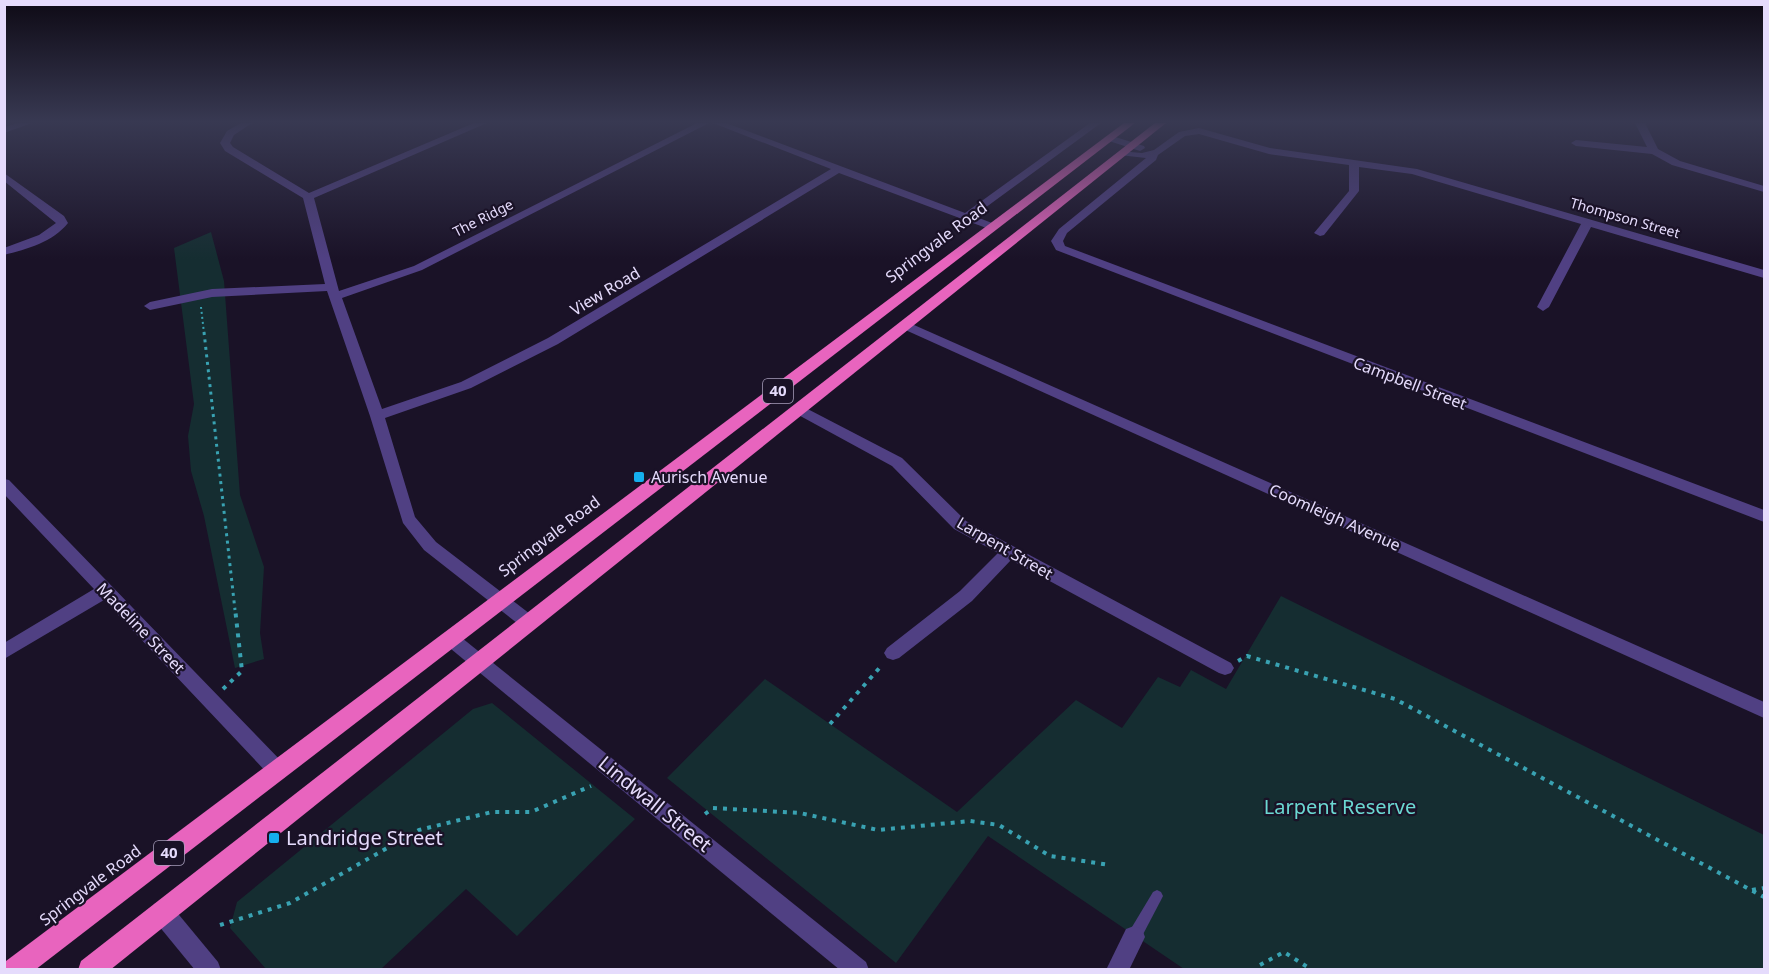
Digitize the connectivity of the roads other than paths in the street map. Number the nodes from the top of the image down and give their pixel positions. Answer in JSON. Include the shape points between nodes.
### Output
{"nodes":[{"id":1,"x":263,"y":168,"type":"edge"},
{"id":2,"x":375,"y":168,"type":"edge"},
{"id":3,"x":615,"y":168,"type":"edge"},
{"id":4,"x":1033,"y":168,"type":"edge"},
{"id":5,"x":1069,"y":168,"type":"edge"},
{"id":6,"x":1102,"y":168,"type":"edge"},
{"id":7,"x":1139,"y":168,"type":"edge"},
{"id":8,"x":1354,"y":168,"type":"edge"},
{"id":9,"x":1395,"y":168,"type":"edge"},
{"id":10,"x":1693,"y":168,"type":"edge"},
{"id":11,"x":838,"y":169,"type":"joint"},
{"id":12,"x":4,"y":177,"type":"edge"},
{"id":13,"x":1764,"y":189,"type":"edge"},
{"id":14,"x":308,"y":197,"type":"junction"},
{"id":15,"x":966,"y":217,"type":"junction"},
{"id":16,"x":1588,"y":222,"type":"junction"},
{"id":17,"x":993,"y":227,"type":"junction"},
{"id":18,"x":1320,"y":233,"type":"dead end"},
{"id":19,"x":4,"y":252,"type":"edge"},
{"id":20,"x":1764,"y":274,"type":"edge"},
{"id":21,"x":334,"y":291,"type":"junction"},
{"id":22,"x":150,"y":306,"type":"dead end"},
{"id":23,"x":1543,"y":307,"type":"dead end"},
{"id":24,"x":905,"y":325,"type":"junction"},
{"id":25,"x":798,"y":409,"type":"junction"},
{"id":26,"x":377,"y":416,"type":"junction"},
{"id":27,"x":4,"y":483,"type":"edge"},
{"id":28,"x":1764,"y":516,"type":"edge"},
{"id":29,"x":1009,"y":552,"type":"junction"},
{"id":30,"x":105,"y":591,"type":"junction"},
{"id":31,"x":501,"y":601,"type":"junction"},
{"id":32,"x":528,"y":622,"type":"junction"},
{"id":33,"x":451,"y":639,"type":"junction"},
{"id":34,"x":4,"y":652,"type":"edge"},
{"id":35,"x":893,"y":653,"type":"road end"},
{"id":36,"x":479,"y":662,"type":"junction"},
{"id":37,"x":1225,"y":668,"type":"road end"},
{"id":38,"x":1764,"y":710,"type":"edge"},
{"id":39,"x":278,"y":771,"type":"junction"},
{"id":40,"x":1157,"y":896,"type":"dead end"},
{"id":41,"x":162,"y":912,"type":"junction"},
{"id":42,"x":1134,"y":937,"type":"joint"},
{"id":43,"x":15,"y":969,"type":"edge"},
{"id":44,"x":90,"y":969,"type":"edge"},
{"id":45,"x":210,"y":969,"type":"edge"},
{"id":46,"x":858,"y":969,"type":"edge"},
{"id":47,"x":1117,"y":969,"type":"edge"}],
"edges":[{"from":1,"to":14,"type":"street"},
{"from":2,"to":14,"type":"street"},
{"from":3,"to":21,"type":"street","name":"The Ridge","via":[[428,264],[395,278]]},
{"from":4,"to":15,"type":"street","name":"Springvale Road"},
{"from":5,"to":17,"type":"highway","name":"Springvale Road","number":"40"},
{"from":6,"to":24,"type":"highway","number":"40"},
{"from":7,"to":28,"type":"street","name":"Campbell Street","via":[[1063,231],[1057,237],[1059,246],[1066,252]]},
{"from":8,"to":18,"type":"street","via":[[1354,191]]},
{"from":9,"to":16,"type":"street","name":"Thompson Street"},
{"from":10,"to":13,"type":"street"},
{"from":11,"to":15,"type":"street"},
{"from":11,"to":26,"type":"street","name":"View Road","via":[[544,346],[466,385]]},
{"from":12,"to":19,"type":"street","via":[[62,223],[49,235]]},
{"from":14,"to":21,"type":"street"},
{"from":15,"to":17,"type":"street"},
{"from":16,"to":20,"type":"street","name":"Thompson Street"},
{"from":16,"to":23,"type":"street"},
{"from":17,"to":31,"type":"highway","name":"Springvale Road","number":"40"},
{"from":21,"to":22,"type":"street","name":"The Ridge","via":[[212,292]]},
{"from":21,"to":26,"type":"street"},
{"from":24,"to":25,"type":"highway","number":"40"},
{"from":24,"to":38,"type":"street","name":"Coomleigh Avenue"},
{"from":25,"to":29,"type":"street","name":"Larpent Street","via":[[897,462],[960,525]]},
{"from":25,"to":32,"type":"highway","number":"40"},
{"from":26,"to":31,"type":"street","via":[[413,528]]},
{"from":27,"to":30,"type":"street","name":"Madeline Street"},
{"from":29,"to":35,"type":"street","via":[[966,596]]},
{"from":29,"to":37,"type":"street","name":"Larpent Street"},
{"from":30,"to":34,"type":"street"},
{"from":30,"to":39,"type":"street","name":"Madeline Street"},
{"from":31,"to":32,"type":"street"},
{"from":31,"to":33,"type":"highway","name":"Springvale Road","number":"40"},
{"from":32,"to":36,"type":"highway","number":"40"},
{"from":33,"to":36,"type":"street","name":"Lindwall Street"},
{"from":33,"to":39,"type":"highway","name":"Springvale Road","number":"40"},
{"from":36,"to":41,"type":"highway","number":"40"},
{"from":36,"to":46,"type":"street","name":"Lindwall Street"},
{"from":39,"to":43,"type":"highway","name":"Springvale Road","number":"40"},
{"from":40,"to":42,"type":"lane"},
{"from":41,"to":44,"type":"highway","number":"40"},
{"from":41,"to":45,"type":"street"},
{"from":42,"to":47,"type":"street"}]}
